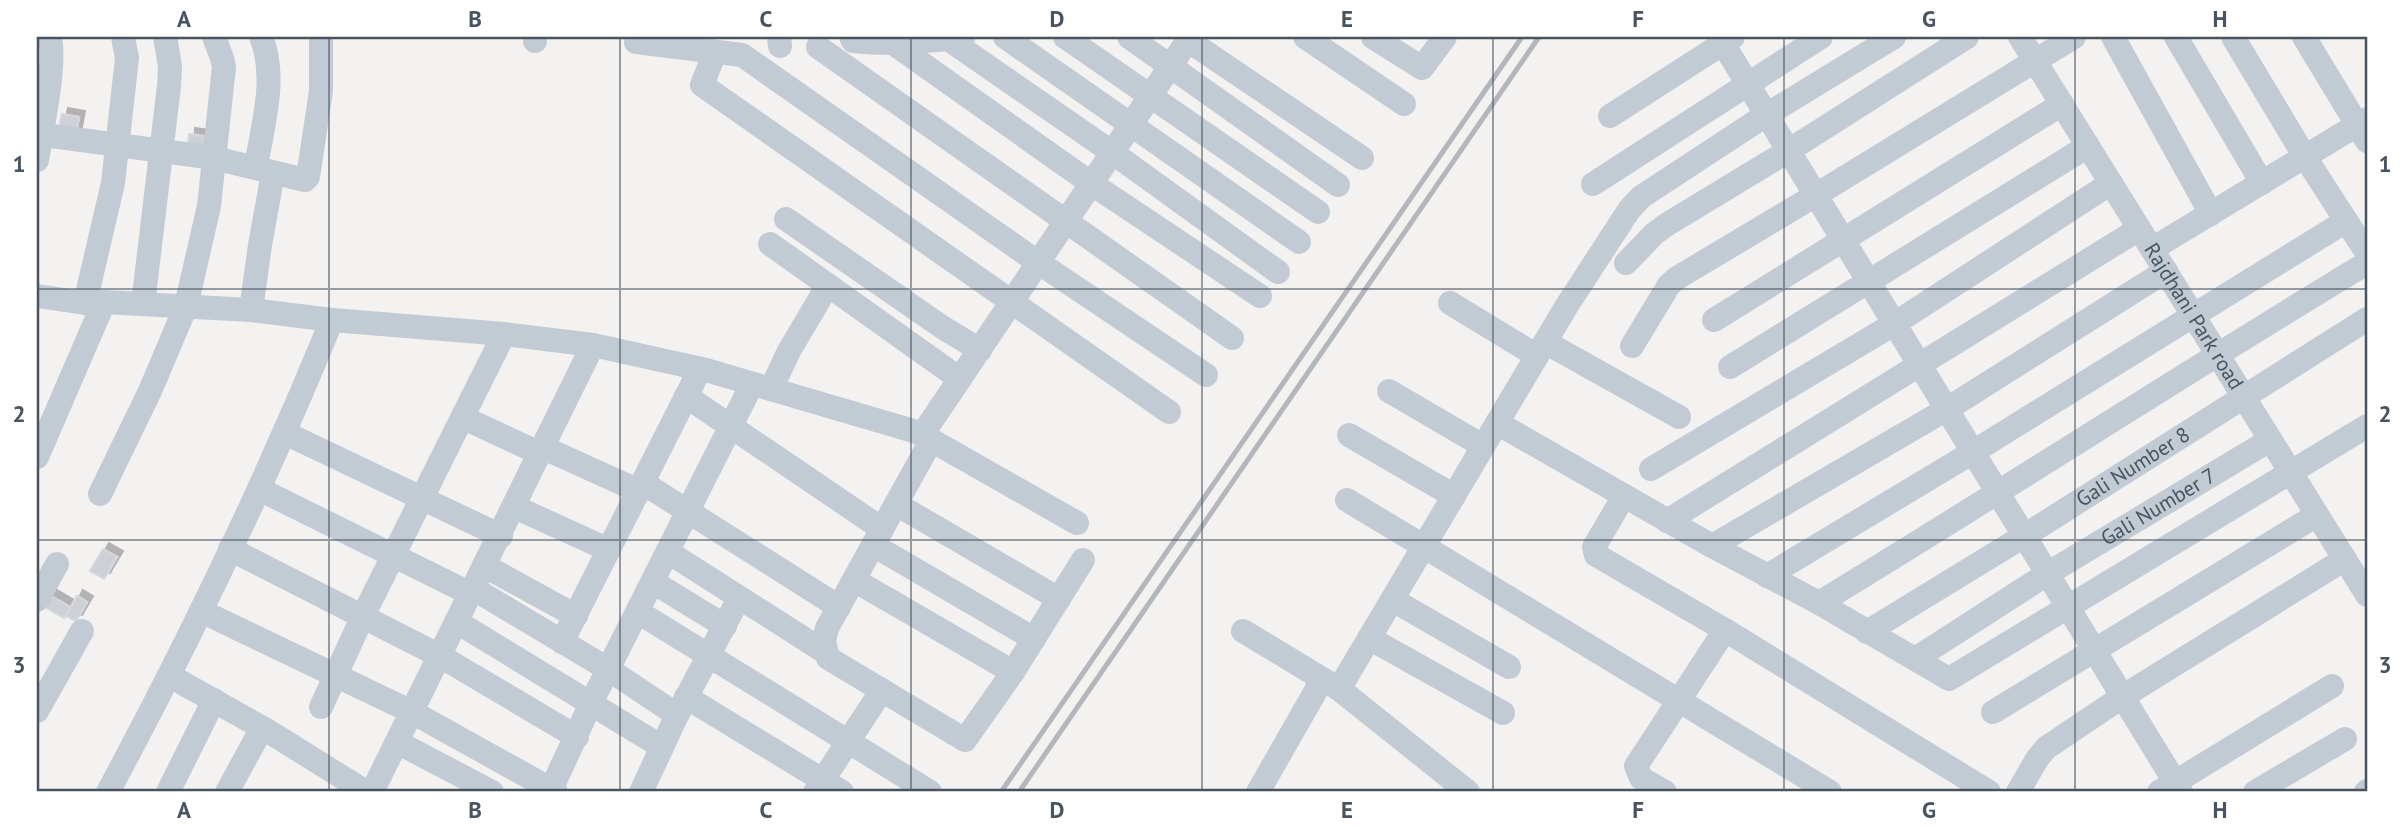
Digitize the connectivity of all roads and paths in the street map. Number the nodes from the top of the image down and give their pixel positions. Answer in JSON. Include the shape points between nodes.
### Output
{"nodes":[{"id":1,"x":50,"y":37,"type":"edge"},
{"id":2,"x":123,"y":37,"type":"edge"},
{"id":3,"x":165,"y":37,"type":"edge"},
{"id":4,"x":214,"y":37,"type":"edge"},
{"id":5,"x":261,"y":37,"type":"edge"},
{"id":6,"x":321,"y":37,"type":"edge"},
{"id":7,"x":636,"y":37,"type":"edge"},
{"id":8,"x":851,"y":37,"type":"edge"},
{"id":9,"x":1005,"y":37,"type":"edge"},
{"id":10,"x":1065,"y":37,"type":"edge"},
{"id":11,"x":1129,"y":37,"type":"edge"},
{"id":12,"x":1305,"y":37,"type":"edge"},
{"id":13,"x":1373,"y":37,"type":"edge"},
{"id":14,"x":1821,"y":37,"type":"edge"},
{"id":15,"x":1894,"y":37,"type":"edge"},
{"id":16,"x":1967,"y":37,"type":"edge"},
{"id":17,"x":2020,"y":37,"type":"edge"},
{"id":18,"x":2074,"y":37,"type":"edge"},
{"id":19,"x":2113,"y":37,"type":"edge"},
{"id":20,"x":2176,"y":37,"type":"edge"},
{"id":21,"x":2233,"y":37,"type":"edge"},
{"id":22,"x":2304,"y":37,"type":"edge"},
{"id":23,"x":959,"y":38,"type":"edge"},
{"id":24,"x":1441,"y":38,"type":"edge"},
{"id":25,"x":1190,"y":39,"type":"edge"},
{"id":26,"x":1725,"y":39,"type":"edge"},
{"id":27,"x":905,"y":40,"type":"edge"},
{"id":28,"x":818,"y":47,"type":"dead end"},
{"id":29,"x":715,"y":52,"type":"junction"},
{"id":30,"x":2034,"y":60,"type":"junction"},
{"id":31,"x":1171,"y":67,"type":"junction"},
{"id":32,"x":1747,"y":83,"type":"junction"},
{"id":33,"x":1151,"y":97,"type":"junction"},
{"id":34,"x":1404,"y":104,"type":"dead end"},
{"id":35,"x":2062,"y":104,"type":"junction"},
{"id":36,"x":1766,"y":115,"type":"junction"},
{"id":37,"x":1610,"y":116,"type":"dead end"},
{"id":38,"x":1131,"y":126,"type":"junction"},
{"id":39,"x":2364,"y":128,"type":"edge"},
{"id":40,"x":39,"y":134,"type":"edge"},
{"id":41,"x":117,"y":143,"type":"junction"},
{"id":42,"x":2088,"y":146,"type":"junction"},
{"id":43,"x":161,"y":150,"type":"junction"},
{"id":44,"x":1788,"y":151,"type":"junction"},
{"id":45,"x":1113,"y":153,"type":"junction"},
{"id":46,"x":2305,"y":157,"type":"junction"},
{"id":47,"x":214,"y":158,"type":"junction"},
{"id":48,"x":1362,"y":158,"type":"dead end"},
{"id":49,"x":37,"y":160,"type":"edge"},
{"id":50,"x":265,"y":170,"type":"junction"},
{"id":51,"x":2111,"y":183,"type":"junction"},
{"id":52,"x":2262,"y":183,"type":"junction"},
{"id":53,"x":1092,"y":184,"type":"junction"},
{"id":54,"x":1593,"y":184,"type":"dead end"},
{"id":55,"x":1338,"y":186,"type":"dead end"},
{"id":56,"x":1816,"y":195,"type":"junction"},
{"id":57,"x":1318,"y":212,"type":"dead end"},
{"id":58,"x":2211,"y":214,"type":"junction"},
{"id":59,"x":786,"y":219,"type":"dead end"},
{"id":60,"x":1067,"y":221,"type":"junction"},
{"id":61,"x":2346,"y":221,"type":"junction"},
{"id":62,"x":1842,"y":239,"type":"junction"},
{"id":63,"x":2146,"y":239,"type":"junction"},
{"id":64,"x":1299,"y":243,"type":"dead end"},
{"id":65,"x":770,"y":244,"type":"dead end"},
{"id":66,"x":2367,"y":253,"type":"edge"},
{"id":67,"x":1039,"y":263,"type":"junction"},
{"id":68,"x":1626,"y":263,"type":"dead end"},
{"id":69,"x":2367,"y":263,"type":"edge"},
{"id":70,"x":2165,"y":271,"type":"junction"},
{"id":71,"x":1278,"y":272,"type":"dead end"},
{"id":72,"x":1869,"y":282,"type":"junction"},
{"id":73,"x":828,"y":285,"type":"junction"},
{"id":74,"x":37,"y":296,"type":"edge"},
{"id":75,"x":1260,"y":296,"type":"dead end"},
{"id":76,"x":1013,"y":301,"type":"junction"},
{"id":77,"x":94,"y":302,"type":"junction"},
{"id":78,"x":1450,"y":303,"type":"dead end"},
{"id":79,"x":143,"y":304,"type":"junction"},
{"id":80,"x":186,"y":306,"type":"junction"},
{"id":81,"x":251,"y":310,"type":"junction"},
{"id":82,"x":2193,"y":315,"type":"junction"},
{"id":83,"x":2367,"y":319,"type":"edge"},
{"id":84,"x":332,"y":320,"type":"junction"},
{"id":85,"x":1714,"y":320,"type":"dead end"},
{"id":86,"x":1894,"y":324,"type":"junction"},
{"id":87,"x":504,"y":334,"type":"junction"},
{"id":88,"x":1232,"y":338,"type":"dead end"},
{"id":89,"x":593,"y":345,"type":"junction"},
{"id":90,"x":1632,"y":345,"type":"dead end"},
{"id":91,"x":1541,"y":349,"type":"junction"},
{"id":92,"x":979,"y":350,"type":"junction"},
{"id":93,"x":2217,"y":354,"type":"junction"},
{"id":94,"x":1920,"y":366,"type":"junction"},
{"id":95,"x":1730,"y":367,"type":"dead end"},
{"id":96,"x":700,"y":369,"type":"junction"},
{"id":97,"x":1206,"y":375,"type":"dead end"},
{"id":98,"x":960,"y":379,"type":"junction"},
{"id":99,"x":761,"y":386,"type":"junction"},
{"id":100,"x":1390,"y":391,"type":"dead end"},
{"id":101,"x":686,"y":396,"type":"junction"},
{"id":102,"x":2244,"y":397,"type":"junction"},
{"id":103,"x":1947,"y":410,"type":"junction"},
{"id":104,"x":1169,"y":412,"type":"dead end"},
{"id":105,"x":1679,"y":417,"type":"dead end"},
{"id":106,"x":464,"y":418,"type":"junction"},
{"id":107,"x":1497,"y":423,"type":"junction"},
{"id":108,"x":2367,"y":426,"type":"edge"},
{"id":109,"x":731,"y":428,"type":"junction"},
{"id":110,"x":42,"y":430,"type":"edge"},
{"id":111,"x":285,"y":433,"type":"junction"},
{"id":112,"x":1349,"y":435,"type":"dead end"},
{"id":113,"x":926,"y":438,"type":"junction"},
{"id":114,"x":2270,"y":440,"type":"junction"},
{"id":115,"x":1483,"y":446,"type":"junction"},
{"id":116,"x":542,"y":451,"type":"junction"},
{"id":117,"x":1973,"y":452,"type":"junction"},
{"id":118,"x":37,"y":457,"type":"edge"},
{"id":119,"x":1651,"y":469,"type":"dead end"},
{"id":120,"x":2291,"y":473,"type":"junction"},
{"id":121,"x":641,"y":487,"type":"junction"},
{"id":122,"x":259,"y":489,"type":"junction"},
{"id":123,"x":100,"y":494,"type":"dead end"},
{"id":124,"x":1998,"y":494,"type":"junction"},
{"id":125,"x":1454,"y":496,"type":"junction"},
{"id":126,"x":1623,"y":496,"type":"junction"},
{"id":127,"x":423,"y":500,"type":"junction"},
{"id":128,"x":1346,"y":500,"type":"dead end"},
{"id":129,"x":896,"y":504,"type":"junction"},
{"id":130,"x":515,"y":507,"type":"junction"},
{"id":131,"x":688,"y":512,"type":"junction"},
{"id":132,"x":2317,"y":515,"type":"junction"},
{"id":133,"x":1667,"y":521,"type":"junction"},
{"id":134,"x":1077,"y":523,"type":"dead end"},
{"id":135,"x":500,"y":536,"type":"junction"},
{"id":136,"x":2024,"y":536,"type":"junction"},
{"id":137,"x":878,"y":537,"type":"junction"},
{"id":138,"x":1712,"y":546,"type":"junction"},
{"id":139,"x":1423,"y":548,"type":"junction"},
{"id":140,"x":230,"y":549,"type":"junction"},
{"id":141,"x":609,"y":550,"type":"junction"},
{"id":142,"x":668,"y":552,"type":"junction"},
{"id":143,"x":394,"y":556,"type":"junction"},
{"id":144,"x":2344,"y":559,"type":"junction"},
{"id":145,"x":1083,"y":560,"type":"dead end"},
{"id":146,"x":57,"y":564,"type":"dead end"},
{"id":147,"x":485,"y":566,"type":"junction"},
{"id":148,"x":2047,"y":574,"type":"junction"},
{"id":149,"x":1768,"y":576,"type":"junction"},
{"id":150,"x":854,"y":580,"type":"junction"},
{"id":151,"x":653,"y":582,"type":"junction"},
{"id":152,"x":473,"y":591,"type":"junction"},
{"id":153,"x":2367,"y":595,"type":"edge"},
{"id":154,"x":738,"y":598,"type":"junction"},
{"id":155,"x":1059,"y":599,"type":"junction"},
{"id":156,"x":37,"y":600,"type":"edge"},
{"id":157,"x":1392,"y":600,"type":"junction"},
{"id":158,"x":1819,"y":603,"type":"junction"},
{"id":159,"x":839,"y":607,"type":"junction"},
{"id":160,"x":2068,"y":608,"type":"junction"},
{"id":161,"x":201,"y":611,"type":"junction"},
{"id":162,"x":638,"y":611,"type":"junction"},
{"id":163,"x":363,"y":616,"type":"junction"},
{"id":164,"x":576,"y":616,"type":"junction"},
{"id":165,"x":457,"y":622,"type":"junction"},
{"id":166,"x":725,"y":626,"type":"junction"},
{"id":167,"x":1725,"y":630,"type":"junction"},
{"id":168,"x":82,"y":631,"type":"dead end"},
{"id":169,"x":1243,"y":631,"type":"dead end"},
{"id":170,"x":1867,"y":632,"type":"junction"},
{"id":171,"x":1370,"y":638,"type":"junction"},
{"id":172,"x":1034,"y":639,"type":"junction"},
{"id":173,"x":562,"y":642,"type":"junction"},
{"id":174,"x":2094,"y":649,"type":"junction"},
{"id":175,"x":825,"y":652,"type":"junction"},
{"id":176,"x":709,"y":655,"type":"junction"},
{"id":177,"x":440,"y":656,"type":"junction"},
{"id":178,"x":1915,"y":659,"type":"junction"},
{"id":179,"x":1510,"y":667,"type":"dead end"},
{"id":180,"x":608,"y":669,"type":"junction"},
{"id":181,"x":1013,"y":672,"type":"junction"},
{"id":182,"x":170,"y":676,"type":"junction"},
{"id":183,"x":335,"y":676,"type":"junction"},
{"id":184,"x":1331,"y":685,"type":"junction"},
{"id":185,"x":2332,"y":686,"type":"dead end"},
{"id":186,"x":882,"y":691,"type":"junction"},
{"id":187,"x":2122,"y":697,"type":"junction"},
{"id":188,"x":214,"y":701,"type":"junction"},
{"id":189,"x":1679,"y":701,"type":"junction"},
{"id":190,"x":591,"y":703,"type":"junction"},
{"id":191,"x":681,"y":706,"type":"junction"},
{"id":192,"x":321,"y":707,"type":"dead end"},
{"id":193,"x":37,"y":711,"type":"edge"},
{"id":194,"x":412,"y":712,"type":"junction"},
{"id":195,"x":1993,"y":712,"type":"dead end"},
{"id":196,"x":1503,"y":713,"type":"dead end"},
{"id":197,"x":262,"y":727,"type":"junction"},
{"id":198,"x":577,"y":737,"type":"junction"},
{"id":199,"x":2345,"y":739,"type":"dead end"},
{"id":200,"x":397,"y":741,"type":"junction"},
{"id":201,"x":848,"y":742,"type":"junction"},
{"id":202,"x":662,"y":747,"type":"junction"},
{"id":203,"x":826,"y":788,"type":"edge"},
{"id":204,"x":649,"y":789,"type":"edge"},
{"id":205,"x":2171,"y":789,"type":"edge"},
{"id":206,"x":374,"y":791,"type":"edge"},
{"id":207,"x":552,"y":791,"type":"edge"},
{"id":208,"x":1465,"y":791,"type":"edge"},
{"id":209,"x":108,"y":792,"type":"edge"},
{"id":210,"x":168,"y":792,"type":"edge"},
{"id":211,"x":227,"y":792,"type":"edge"},
{"id":212,"x":492,"y":792,"type":"edge"},
{"id":213,"x":930,"y":792,"type":"edge"},
{"id":214,"x":1258,"y":792,"type":"edge"},
{"id":215,"x":1665,"y":792,"type":"edge"},
{"id":216,"x":1830,"y":792,"type":"edge"},
{"id":217,"x":1989,"y":792,"type":"edge"},
{"id":218,"x":2018,"y":792,"type":"edge"},
{"id":219,"x":2255,"y":792,"type":"edge"}],
"edges":[{"from":1,"to":40,"type":"street"},
{"from":2,"to":41,"type":"street","via":[[127,58]]},
{"from":3,"to":43,"type":"street","via":[[170,66]]},
{"from":4,"to":47,"type":"street","via":[[223,67]]},
{"from":5,"to":50,"type":"street","via":[[270,72]]},
{"from":6,"to":50,"type":"street","via":[[321,91],[308,177],[302,180]]},
{"from":7,"to":29,"type":"street","via":[[636,42]]},
{"from":8,"to":27,"type":"street","via":[[856,41]]},
{"from":9,"to":38,"type":"street"},
{"from":10,"to":33,"type":"street"},
{"from":11,"to":31,"type":"street"},
{"from":12,"to":34,"type":"street"},
{"from":13,"to":24,"type":"street","via":[[1422,68]]},
{"from":14,"to":32,"type":"street"},
{"from":15,"to":36,"type":"street"},
{"from":16,"to":44,"type":"street"},
{"from":17,"to":30,"type":"street","name":"Rajdhani Park road"},
{"from":18,"to":30,"type":"street"},
{"from":19,"to":58,"type":"street"},
{"from":20,"to":52,"type":"street"},
{"from":21,"to":46,"type":"street"},
{"from":22,"to":39,"type":"street"},
{"from":23,"to":27,"type":"street"},
{"from":23,"to":45,"type":"street"},
{"from":25,"to":31,"type":"street"},
{"from":25,"to":48,"type":"street"},
{"from":26,"to":32,"type":"street"},
{"from":26,"to":37,"type":"street"},
{"from":27,"to":53,"type":"street"},
{"from":28,"to":60,"type":"street"},
{"from":29,"to":67,"type":"street","via":[[742,55]]},
{"from":29,"to":76,"type":"street","via":[[702,85]]},
{"from":30,"to":35,"type":"street","name":"Rajdhani Park road"},
{"from":30,"to":56,"type":"street"},
{"from":31,"to":33,"type":"street"},
{"from":31,"to":55,"type":"street"},
{"from":32,"to":36,"type":"street"},
{"from":32,"to":54,"type":"street"},
{"from":33,"to":38,"type":"street"},
{"from":33,"to":57,"type":"street"},
{"from":35,"to":42,"type":"street","name":"Rajdhani Park road"},
{"from":35,"to":62,"type":"street"},
{"from":36,"to":44,"type":"street"},
{"from":36,"to":91,"type":"street","via":[[1635,203]]},
{"from":38,"to":45,"type":"street"},
{"from":38,"to":64,"type":"street"},
{"from":39,"to":46,"type":"street"},
{"from":40,"to":41,"type":"street"},
{"from":40,"to":49,"type":"street"},
{"from":41,"to":43,"type":"street"},
{"from":41,"to":77,"type":"street"},
{"from":42,"to":51,"type":"street","name":"Rajdhani Park road"},
{"from":42,"to":72,"type":"street"},
{"from":43,"to":47,"type":"street"},
{"from":43,"to":79,"type":"street"},
{"from":44,"to":56,"type":"street"},
{"from":44,"to":68,"type":"street","via":[[1666,225]]},
{"from":45,"to":53,"type":"street"},
{"from":45,"to":71,"type":"street"},
{"from":46,"to":52,"type":"street"},
{"from":46,"to":61,"type":"street"},
{"from":47,"to":50,"type":"street"},
{"from":47,"to":80,"type":"street","via":[[209,206]]},
{"from":50,"to":81,"type":"street"},
{"from":51,"to":63,"type":"street","name":"Rajdhani Park road"},
{"from":51,"to":86,"type":"street"},
{"from":52,"to":58,"type":"street"},
{"from":53,"to":60,"type":"street"},
{"from":53,"to":75,"type":"street"},
{"from":56,"to":62,"type":"street"},
{"from":56,"to":90,"type":"street","via":[[1677,278]]},
{"from":58,"to":63,"type":"street"},
{"from":59,"to":92,"type":"street"},
{"from":60,"to":67,"type":"street"},
{"from":60,"to":88,"type":"street"},
{"from":61,"to":66,"type":"street"},
{"from":61,"to":82,"type":"street"},
{"from":62,"to":72,"type":"street"},
{"from":62,"to":85,"type":"street"},
{"from":63,"to":70,"type":"street","name":"Rajdhani Park road"},
{"from":63,"to":94,"type":"street"},
{"from":65,"to":73,"type":"street"},
{"from":67,"to":76,"type":"street"},
{"from":67,"to":97,"type":"street"},
{"from":69,"to":93,"type":"street"},
{"from":70,"to":82,"type":"street","name":"Rajdhani Park road"},
{"from":70,"to":103,"type":"street"},
{"from":72,"to":86,"type":"street"},
{"from":72,"to":95,"type":"street"},
{"from":73,"to":98,"type":"street"},
{"from":73,"to":99,"type":"street","via":[[789,351]]},
{"from":74,"to":77,"type":"street"},
{"from":76,"to":92,"type":"street"},
{"from":76,"to":104,"type":"street"},
{"from":77,"to":79,"type":"street"},
{"from":77,"to":110,"type":"street"},
{"from":78,"to":91,"type":"street"},
{"from":79,"to":80,"type":"street"},
{"from":80,"to":81,"type":"street"},
{"from":80,"to":123,"type":"street"},
{"from":81,"to":84,"type":"street"},
{"from":82,"to":93,"type":"street","name":"Rajdhani Park road"},
{"from":82,"to":117,"type":"street"},
{"from":83,"to":102,"type":"street","name":"Gali Number 8"},
{"from":84,"to":87,"type":"street"},
{"from":84,"to":111,"type":"street"},
{"from":86,"to":94,"type":"street"},
{"from":86,"to":119,"type":"street"},
{"from":87,"to":89,"type":"street"},
{"from":87,"to":106,"type":"street"},
{"from":89,"to":96,"type":"street"},
{"from":89,"to":116,"type":"street"},
{"from":91,"to":105,"type":"street"},
{"from":91,"to":107,"type":"street"},
{"from":92,"to":98,"type":"street"},
{"from":93,"to":102,"type":"street","name":"Rajdhani Park road"},
{"from":93,"to":124,"type":"street"},
{"from":94,"to":103,"type":"street"},
{"from":94,"to":133,"type":"street"},
{"from":96,"to":99,"type":"street"},
{"from":96,"to":101,"type":"street"},
{"from":98,"to":113,"type":"street"},
{"from":99,"to":109,"type":"street"},
{"from":99,"to":113,"type":"street"},
{"from":100,"to":115,"type":"street"},
{"from":101,"to":109,"type":"street"},
{"from":101,"to":121,"type":"street"},
{"from":102,"to":114,"type":"street","name":"Rajdhani Park road"},
{"from":102,"to":136,"type":"street","name":"Gali Number 8"},
{"from":103,"to":117,"type":"street"},
{"from":103,"to":138,"type":"street"},
{"from":106,"to":116,"type":"street"},
{"from":106,"to":127,"type":"street"},
{"from":107,"to":115,"type":"street"},
{"from":107,"to":126,"type":"street"},
{"from":108,"to":120,"type":"street"},
{"from":109,"to":131,"type":"street"},
{"from":109,"to":137,"type":"street"},
{"from":110,"to":118,"type":"street"},
{"from":111,"to":122,"type":"street"},
{"from":111,"to":127,"type":"street"},
{"from":112,"to":125,"type":"street"},
{"from":113,"to":129,"type":"street"},
{"from":113,"to":134,"type":"street"},
{"from":114,"to":120,"type":"street","name":"Rajdhani Park road"},
{"from":114,"to":148,"type":"street","name":"Gali Number 7"},
{"from":115,"to":125,"type":"street"},
{"from":116,"to":121,"type":"street"},
{"from":116,"to":130,"type":"street"},
{"from":117,"to":124,"type":"street"},
{"from":117,"to":149,"type":"street"},
{"from":120,"to":132,"type":"street","name":"Rajdhani Park road"},
{"from":120,"to":160,"type":"street"},
{"from":121,"to":131,"type":"street"},
{"from":121,"to":141,"type":"street"},
{"from":122,"to":140,"type":"street"},
{"from":122,"to":143,"type":"street"},
{"from":124,"to":136,"type":"street"},
{"from":124,"to":158,"type":"street"},
{"from":125,"to":139,"type":"street"},
{"from":126,"to":133,"type":"street"},
{"from":126,"to":167,"type":"street","via":[[1593,551]]},
{"from":127,"to":135,"type":"street"},
{"from":127,"to":143,"type":"street"},
{"from":128,"to":139,"type":"street"},
{"from":129,"to":137,"type":"street"},
{"from":129,"to":155,"type":"street"},
{"from":130,"to":135,"type":"street"},
{"from":130,"to":141,"type":"street"},
{"from":131,"to":142,"type":"street"},
{"from":131,"to":159,"type":"street"},
{"from":132,"to":144,"type":"street","name":"Rajdhani Park road"},
{"from":132,"to":174,"type":"street"},
{"from":133,"to":138,"type":"street"},
{"from":135,"to":147,"type":"street"},
{"from":136,"to":148,"type":"street"},
{"from":136,"to":170,"type":"street","name":"Gali Number 8"},
{"from":137,"to":150,"type":"street"},
{"from":137,"to":172,"type":"street"},
{"from":138,"to":149,"type":"street"},
{"from":139,"to":157,"type":"street"},
{"from":139,"to":189,"type":"street"},
{"from":140,"to":161,"type":"street"},
{"from":140,"to":163,"type":"street"},
{"from":141,"to":164,"type":"street"},
{"from":142,"to":151,"type":"street"},
{"from":142,"to":154,"type":"street"},
{"from":143,"to":152,"type":"street"},
{"from":143,"to":163,"type":"street"},
{"from":144,"to":153,"type":"street","name":"Rajdhani Park road"},
{"from":144,"to":187,"type":"street"},
{"from":145,"to":155,"type":"street"},
{"from":146,"to":156,"type":"street"},
{"from":147,"to":152,"type":"street"},
{"from":147,"to":164,"type":"street"},
{"from":148,"to":160,"type":"street"},
{"from":148,"to":178,"type":"street","name":"Gali Number 7"},
{"from":149,"to":158,"type":"street"},
{"from":150,"to":159,"type":"street"},
{"from":150,"to":181,"type":"street"},
{"from":151,"to":162,"type":"street"},
{"from":151,"to":166,"type":"street"},
{"from":152,"to":165,"type":"street"},
{"from":152,"to":173,"type":"street"},
{"from":154,"to":166,"type":"street"},
{"from":154,"to":175,"type":"street"},
{"from":155,"to":172,"type":"street"},
{"from":157,"to":171,"type":"street"},
{"from":157,"to":179,"type":"street"},
{"from":158,"to":170,"type":"street"},
{"from":159,"to":175,"type":"street","via":[[827,628]]},
{"from":160,"to":174,"type":"street"},
{"from":160,"to":178,"type":"street","via":[[1951,679]]},
{"from":161,"to":182,"type":"street"},
{"from":161,"to":183,"type":"street"},
{"from":162,"to":176,"type":"street"},
{"from":162,"to":180,"type":"street"},
{"from":163,"to":177,"type":"street"},
{"from":163,"to":183,"type":"street"},
{"from":164,"to":173,"type":"street"},
{"from":165,"to":177,"type":"street"},
{"from":165,"to":190,"type":"street"},
{"from":166,"to":176,"type":"street"},
{"from":167,"to":189,"type":"street"},
{"from":167,"to":217,"type":"street"},
{"from":168,"to":193,"type":"street"},
{"from":169,"to":184,"type":"street"},
{"from":170,"to":178,"type":"street"},
{"from":171,"to":184,"type":"street"},
{"from":171,"to":196,"type":"street"},
{"from":172,"to":181,"type":"street"},
{"from":173,"to":180,"type":"street"},
{"from":174,"to":187,"type":"street"},
{"from":174,"to":195,"type":"street"},
{"from":175,"to":186,"type":"street"},
{"from":176,"to":191,"type":"street"},
{"from":176,"to":201,"type":"street"},
{"from":177,"to":194,"type":"street"},
{"from":177,"to":198,"type":"street"},
{"from":180,"to":190,"type":"street"},
{"from":180,"to":191,"type":"street"},
{"from":181,"to":186,"type":"street","via":[[965,740]]},
{"from":182,"to":188,"type":"street"},
{"from":182,"to":209,"type":"street"},
{"from":183,"to":192,"type":"street"},
{"from":183,"to":194,"type":"street"},
{"from":184,"to":208,"type":"street"},
{"from":184,"to":214,"type":"street"},
{"from":185,"to":205,"type":"street"},
{"from":186,"to":201,"type":"street"},
{"from":187,"to":205,"type":"street"},
{"from":187,"to":218,"type":"street","via":[[2046,748]]},
{"from":188,"to":197,"type":"street"},
{"from":188,"to":210,"type":"street"},
{"from":189,"to":215,"type":"street","via":[[1636,766],[1642,778]]},
{"from":189,"to":216,"type":"street"},
{"from":190,"to":198,"type":"street"},
{"from":190,"to":202,"type":"street"},
{"from":191,"to":202,"type":"street"},
{"from":191,"to":203,"type":"street"},
{"from":194,"to":200,"type":"street"},
{"from":194,"to":207,"type":"street"},
{"from":197,"to":206,"type":"street"},
{"from":197,"to":211,"type":"street"},
{"from":198,"to":207,"type":"street"},
{"from":199,"to":219,"type":"street"},
{"from":200,"to":206,"type":"street"},
{"from":200,"to":212,"type":"street"},
{"from":201,"to":203,"type":"street"},
{"from":201,"to":213,"type":"street"},
{"from":202,"to":204,"type":"street"}]}
